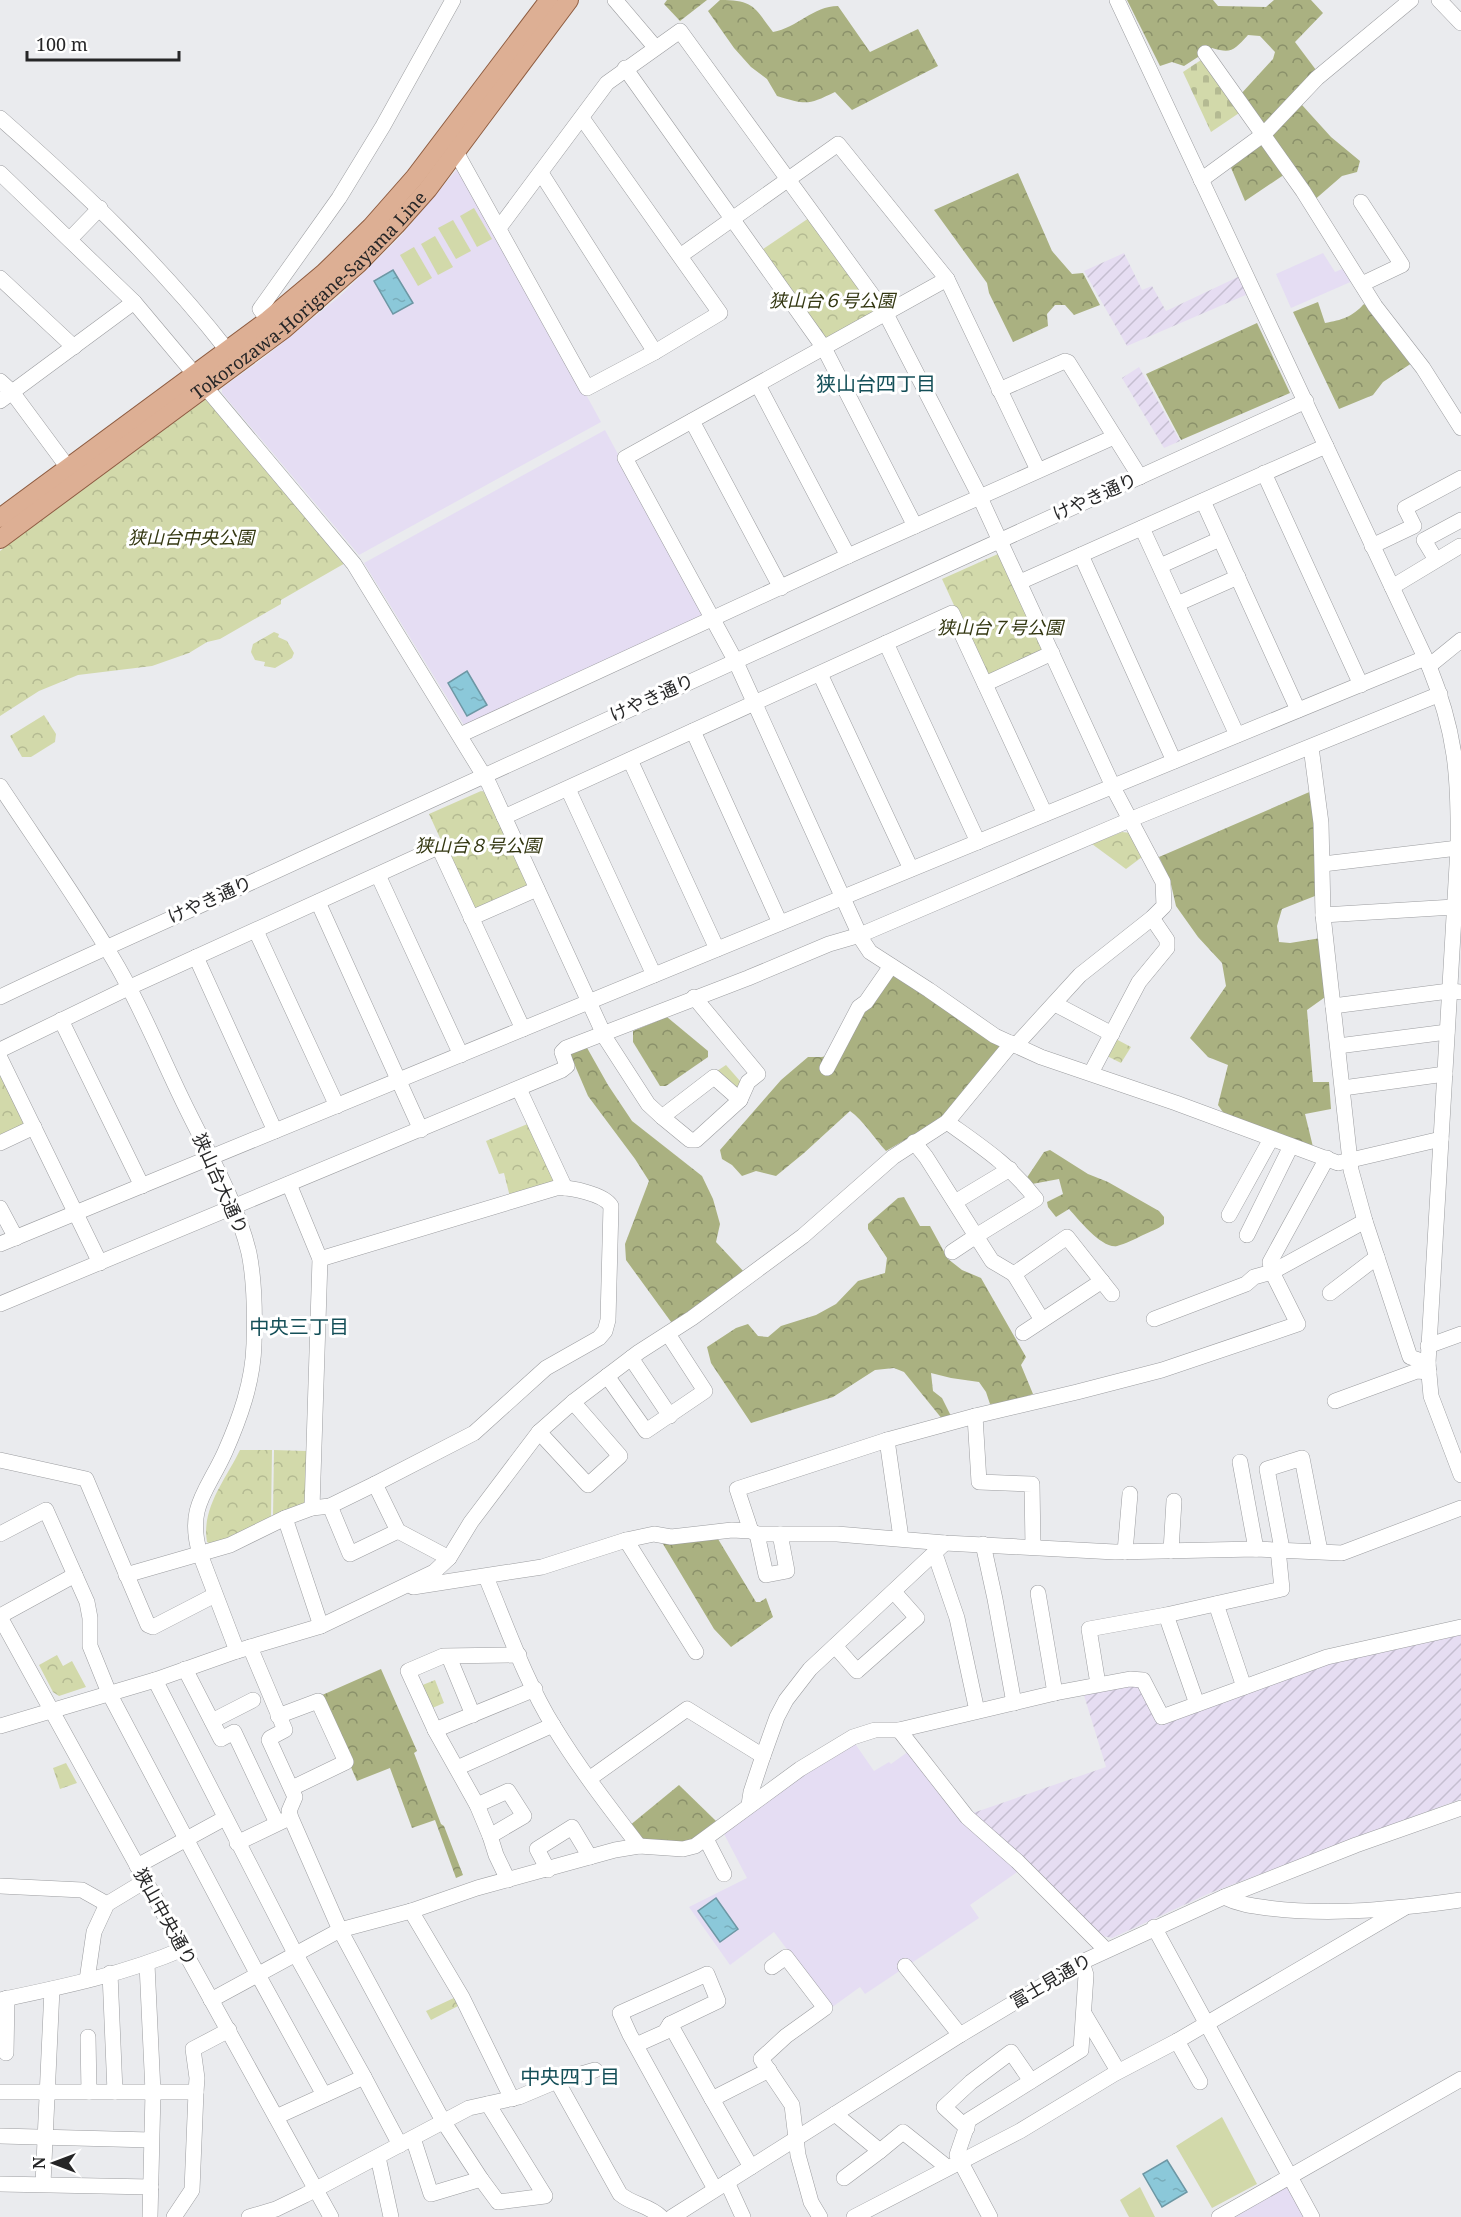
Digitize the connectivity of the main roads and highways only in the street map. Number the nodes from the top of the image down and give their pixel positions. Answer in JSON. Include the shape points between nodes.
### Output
{"nodes":[{"id":1,"x":549,"y":0,"type":"edge"},
{"id":2,"x":569,"y":0,"type":"edge"},
{"id":3,"x":200,"y":381,"type":"junction"},
{"id":4,"x":0,"y":518,"type":"edge"},
{"id":5,"x":0,"y":538,"type":"edge"}],
"edges":[{"from":1,"to":3,"type":"main road","name":"Tokorozawa-Horigane-Sayama Line","via":[[390,207],[324,273],[227,350]]},
{"from":2,"to":3,"type":"main road","name":"Tokorozawa-Horigane-Sayama Line","via":[[456,152],[404,216],[358,264],[284,329]]},
{"from":3,"to":4,"type":"main road","name":"Tokorozawa-Horigane-Sayama Line"},
{"from":3,"to":5,"type":"main road","name":"Tokorozawa-Horigane-Sayama Line"}]}
